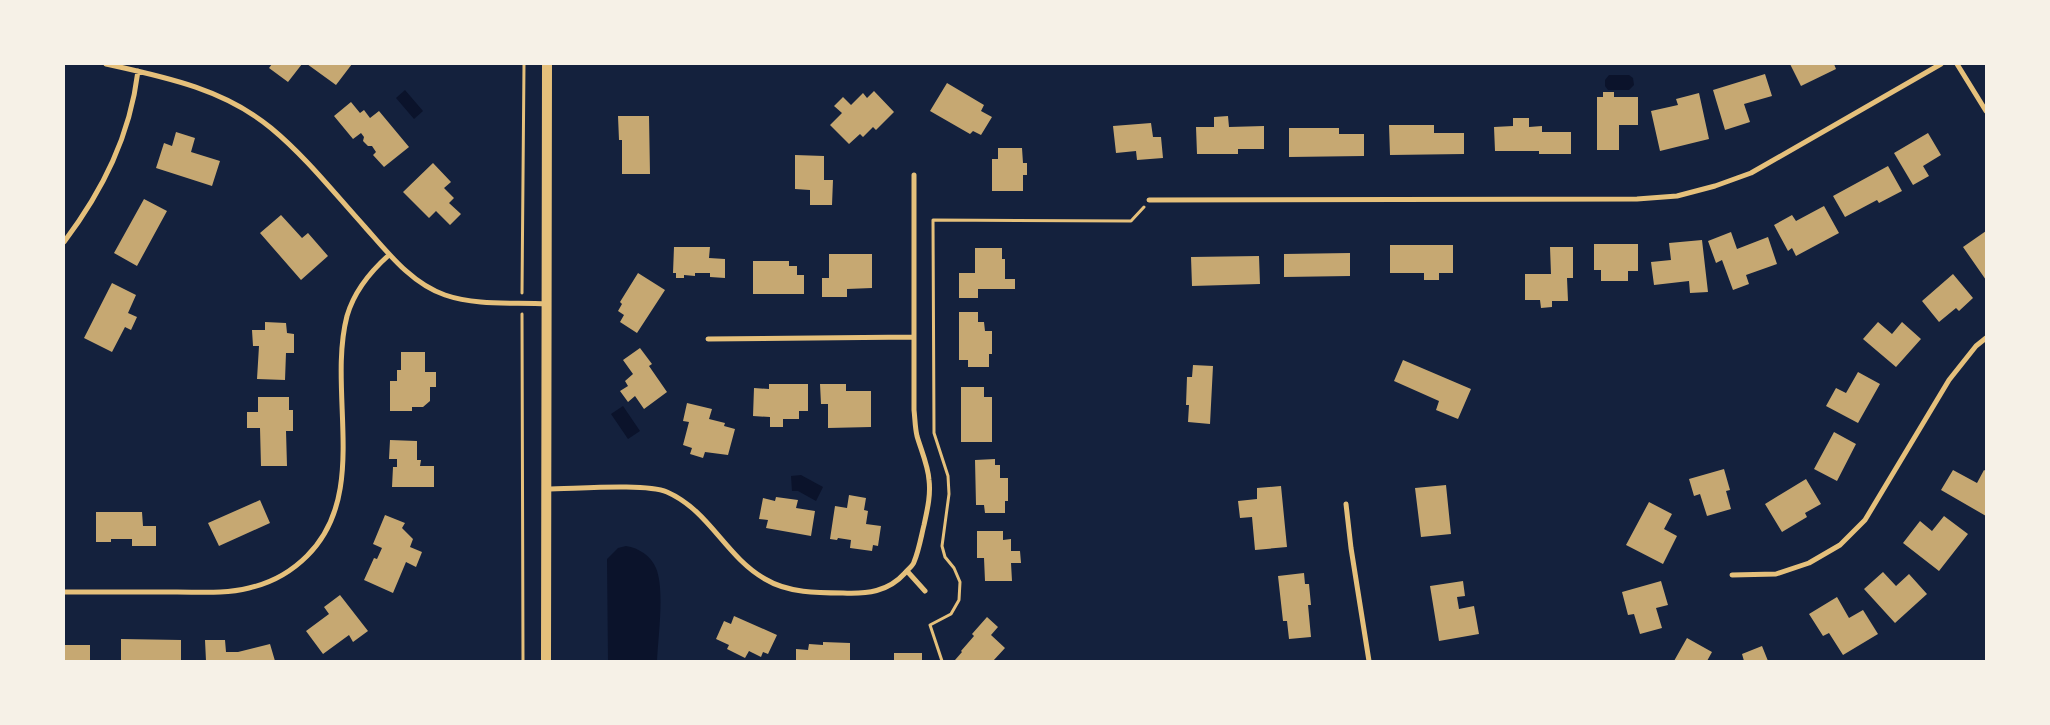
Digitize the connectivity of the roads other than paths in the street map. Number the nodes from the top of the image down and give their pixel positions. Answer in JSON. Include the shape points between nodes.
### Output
{"nodes":[{"id":1,"x":106,"y":64,"type":"edge"},
{"id":2,"x":547,"y":64,"type":"edge"},
{"id":3,"x":1941,"y":64,"type":"edge"},
{"id":4,"x":1958,"y":64,"type":"edge"},
{"id":5,"x":138,"y":71,"type":"junction"},
{"id":6,"x":1986,"y":111,"type":"edge"},
{"id":7,"x":914,"y":175,"type":"dead end"},
{"id":8,"x":1149,"y":200,"type":"road end"},
{"id":9,"x":64,"y":242,"type":"edge"},
{"id":10,"x":389,"y":255,"type":"junction"},
{"id":11,"x":548,"y":304,"type":"junction"},
{"id":12,"x":914,"y":337,"type":"junction"},
{"id":13,"x":708,"y":338,"type":"dead end"},
{"id":14,"x":1986,"y":338,"type":"edge"},
{"id":15,"x":546,"y":490,"type":"junction"},
{"id":16,"x":1346,"y":504,"type":"dead end"},
{"id":17,"x":907,"y":571,"type":"junction"},
{"id":18,"x":1732,"y":575,"type":"dead end"},
{"id":19,"x":925,"y":591,"type":"dead end"},
{"id":20,"x":64,"y":592,"type":"edge"},
{"id":21,"x":546,"y":661,"type":"edge"},
{"id":22,"x":1369,"y":661,"type":"edge"}],
"edges":[{"from":1,"to":5,"type":"street"},
{"from":2,"to":11,"type":"main road"},
{"from":3,"to":8,"type":"street","via":[[1751,173],[1677,196],[1637,199]]},
{"from":4,"to":6,"type":"street"},
{"from":5,"to":9,"type":"street","via":[[135,92],[114,160],[98,192]]},
{"from":5,"to":10,"type":"street","via":[[176,79],[243,108],[296,150]]},
{"from":7,"to":12,"type":"street"},
{"from":10,"to":11,"type":"street","via":[[423,284],[445,295],[470,301]]},
{"from":10,"to":20,"type":"street","via":[[374,268],[347,316],[342,362],[339,499],[332,521],[318,545],[299,564],[274,580],[248,588],[218,592]]},
{"from":11,"to":15,"type":"main road"},
{"from":12,"to":13,"type":"street"},
{"from":12,"to":17,"type":"street","via":[[914,410],[930,480],[920,544],[914,564]]},
{"from":14,"to":18,"type":"street","via":[[1949,380],[1865,520],[1840,545],[1810,563],[1776,574]]},
{"from":15,"to":17,"type":"street","via":[[641,488],[665,491],[687,502],[744,564],[766,580],[792,589],[861,594],[882,590]]},
{"from":15,"to":21,"type":"main road"},
{"from":16,"to":22,"type":"street"},
{"from":17,"to":19,"type":"street"}]}
